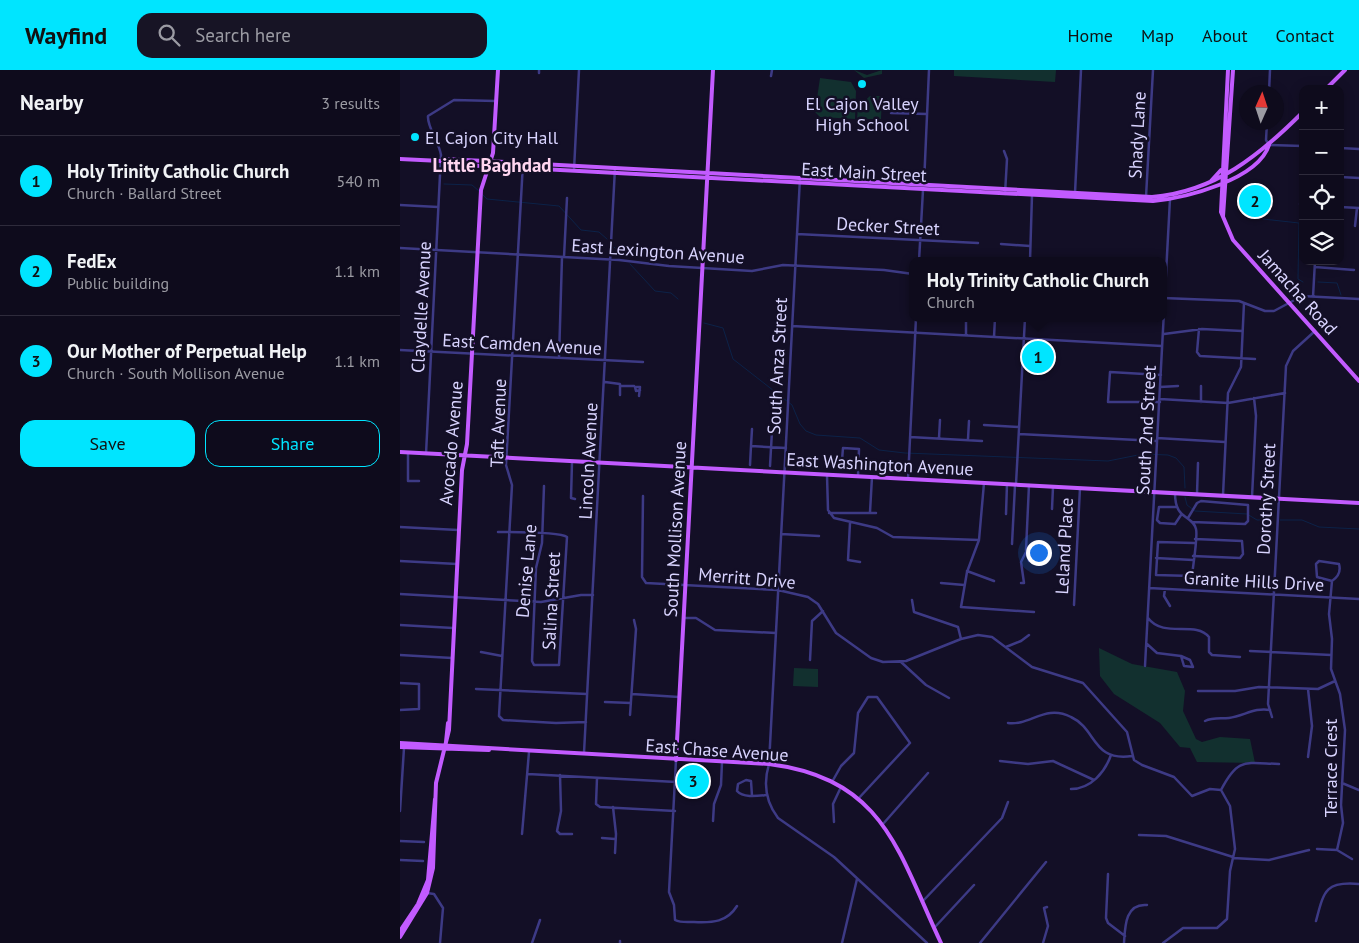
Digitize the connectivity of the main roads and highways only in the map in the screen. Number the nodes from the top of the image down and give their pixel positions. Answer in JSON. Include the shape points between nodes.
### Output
{"nodes":[{"id":1,"x":498,"y":70,"type":"edge"},
{"id":2,"x":712,"y":70,"type":"edge"},
{"id":3,"x":1228,"y":70,"type":"edge"},
{"id":4,"x":1233,"y":70,"type":"edge"},
{"id":5,"x":1345,"y":70,"type":"edge"},
{"id":6,"x":1228,"y":77,"type":"junction"},
{"id":7,"x":1232,"y":82,"type":"junction"},
{"id":8,"x":1330,"y":85,"type":"edge"},
{"id":9,"x":1228,"y":105,"type":"junction"},
{"id":10,"x":1299,"y":116,"type":"edge"},
{"id":11,"x":1269,"y":144,"type":"junction"},
{"id":12,"x":400,"y":159,"type":"edge"},
{"id":13,"x":490,"y":163,"type":"junction"},
{"id":14,"x":1227,"y":165,"type":"junction"},
{"id":15,"x":1222,"y":167,"type":"junction"},
{"id":16,"x":645,"y":169,"type":"junction"},
{"id":17,"x":615,"y":170,"type":"junction"},
{"id":18,"x":1236,"y":170,"type":"junction"},
{"id":19,"x":645,"y":175,"type":"junction"},
{"id":20,"x":707,"y":175,"type":"junction"},
{"id":21,"x":1227,"y":175,"type":"junction"},
{"id":22,"x":1222,"y":178,"type":"junction"},
{"id":23,"x":1224,"y":183,"type":"junction"},
{"id":24,"x":1207,"y":184,"type":"junction"},
{"id":25,"x":1213,"y":188,"type":"junction"},
{"id":26,"x":1221,"y":193,"type":"junction"},
{"id":27,"x":1170,"y":197,"type":"junction"},
{"id":28,"x":1223,"y":216,"type":"junction"},
{"id":29,"x":1358,"y":379,"type":"edge"},
{"id":30,"x":400,"y":452,"type":"edge"},
{"id":31,"x":465,"y":456,"type":"junction"},
{"id":32,"x":692,"y":468,"type":"junction"},
{"id":33,"x":1359,"y":503,"type":"edge"},
{"id":34,"x":402,"y":745,"type":"edge"},
{"id":35,"x":445,"y":746,"type":"junction"},
{"id":36,"x":676,"y":760,"type":"junction"},
{"id":37,"x":436,"y":796,"type":"junction"},
{"id":38,"x":400,"y":931,"type":"edge"},
{"id":39,"x":400,"y":937,"type":"edge"},
{"id":40,"x":941,"y":942,"type":"edge"}],
"edges":[{"from":1,"to":13,"type":"main road","name":"Avocado Avenue"},
{"from":2,"to":20,"type":"main road","name":"South Mollison Avenue"},
{"from":3,"to":6,"type":"main road"},
{"from":4,"to":7,"type":"main road"},
{"from":5,"to":8,"type":"main road"},
{"from":6,"to":7,"type":"main road"},
{"from":6,"to":9,"type":"main road"},
{"from":7,"to":9,"type":"main road"},
{"from":9,"to":14,"type":"main road","name":"Jamacha Road"},
{"from":9,"to":15,"type":"main road","name":"Jamacha Road"},
{"from":10,"to":11,"type":"main road","name":"East Main Street"},
{"from":11,"to":18,"type":"main road","name":"East Main Street"},
{"from":11,"to":23,"type":"main road","name":"East Main Street","via":[[1267,151],[1250,167]]},
{"from":12,"to":13,"type":"main road","name":"East Main Street","via":[[441,161],[445,164]]},
{"from":13,"to":17,"type":"main road","name":"East Main Street"},
{"from":13,"to":31,"type":"main road","name":"Avocado Avenue","via":[[481,190]]},
{"from":14,"to":18,"type":"main road"},
{"from":14,"to":21,"type":"main road","name":"Jamacha Road"},
{"from":15,"to":22,"type":"main road","name":"Jamacha Road"},
{"from":15,"to":24,"type":"main road","via":[[1218,176]]},
{"from":16,"to":17,"type":"main road","name":"East Main Street"},
{"from":16,"to":19,"type":"main road"},
{"from":16,"to":20,"type":"main road","name":"East Main Street"},
{"from":17,"to":19,"type":"main road","name":"East Main Street"},
{"from":18,"to":21,"type":"main road","name":"East Main Street"},
{"from":19,"to":20,"type":"main road","name":"East Main Street"},
{"from":20,"to":27,"type":"main road","name":"East Main Street","via":[[1119,198]]},
{"from":20,"to":32,"type":"main road","name":"South Mollison Avenue"},
{"from":21,"to":22,"type":"main road","name":"East Main Street"},
{"from":21,"to":23,"type":"main road","name":"Jamacha Road"},
{"from":22,"to":23,"type":"main road","name":"Jamacha Road"},
{"from":22,"to":24,"type":"main road","name":"East Main Street"},
{"from":23,"to":25,"type":"main road","name":"East Main Street"},
{"from":23,"to":26,"type":"main road","name":"Jamacha Road"},
{"from":23,"to":28,"type":"main road","name":"Jamacha Road"},
{"from":24,"to":27,"type":"main road","name":"East Main Street"},
{"from":25,"to":26,"type":"main road"},
{"from":25,"to":27,"type":"main road","name":"East Main Street"},
{"from":26,"to":28,"type":"main road","name":"Jamacha Road"},
{"from":28,"to":29,"type":"main road","name":"Jamacha Road","via":[[1233,240]]},
{"from":30,"to":31,"type":"main road","name":"East Washington Avenue"},
{"from":31,"to":32,"type":"main road","name":"East Washington Avenue"},
{"from":31,"to":35,"type":"main road","name":"Avocado Avenue"},
{"from":32,"to":33,"type":"main road","name":"East Washington Avenue"},
{"from":32,"to":36,"type":"main road","name":"South Mollison Avenue"},
{"from":34,"to":35,"type":"main road","name":"East Chase Avenue"},
{"from":35,"to":36,"type":"main road","name":"East Chase Avenue"},
{"from":35,"to":37,"type":"main road","name":"Avocado Avenue"},
{"from":36,"to":40,"type":"main road","name":"East Chase Avenue","via":[[769,764],[803,770],[841,787],[883,824],[895,842]]},
{"from":37,"to":38,"type":"main road","via":[[428,880],[418,904]]},
{"from":37,"to":39,"type":"main road","via":[[433,868],[427,893]]}]}
